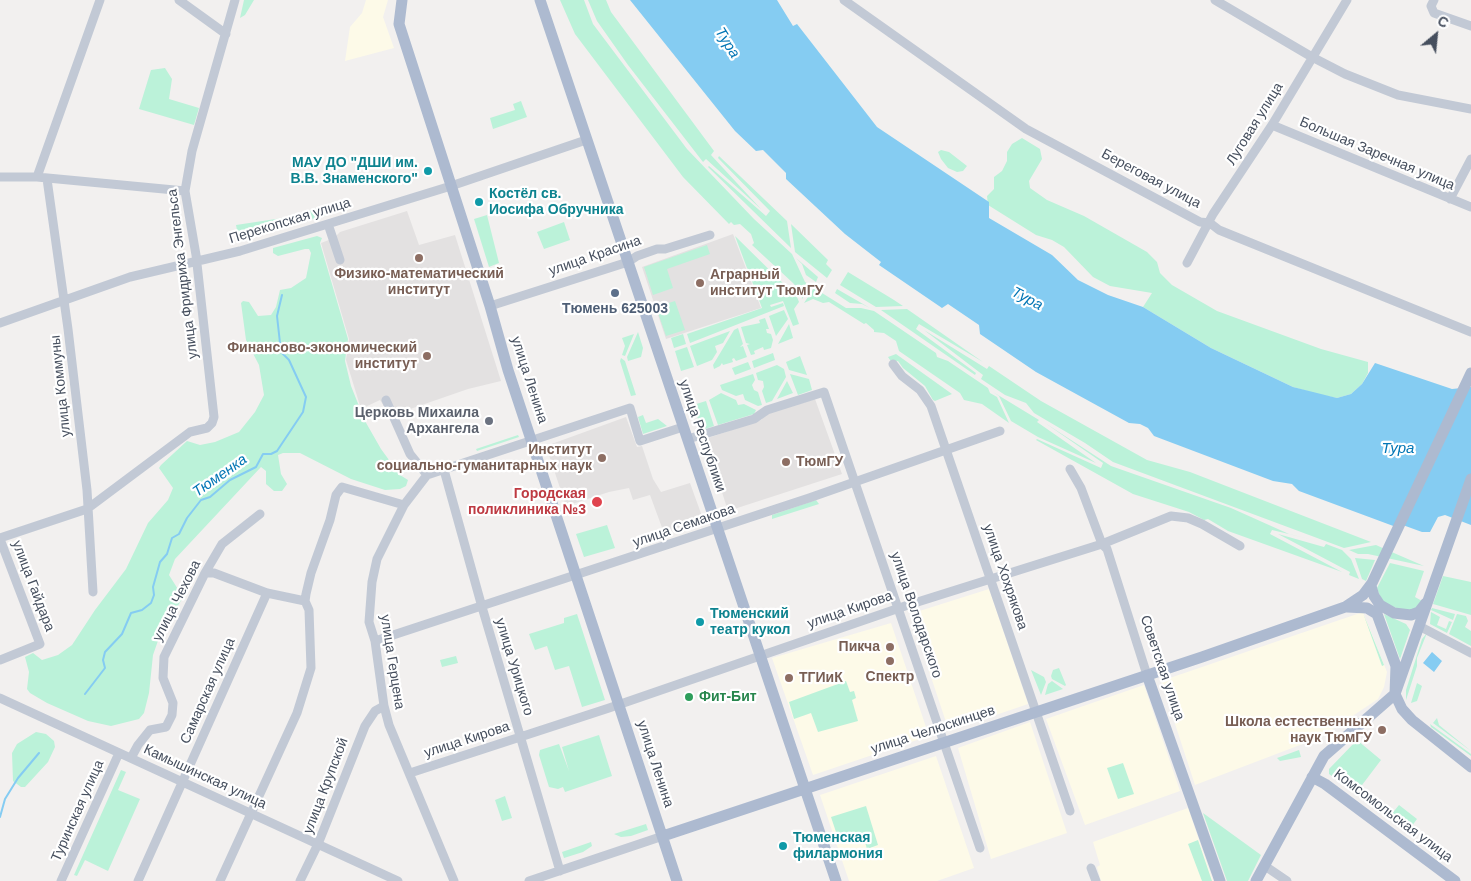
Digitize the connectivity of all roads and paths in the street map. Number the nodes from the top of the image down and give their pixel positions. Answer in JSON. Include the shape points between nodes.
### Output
{"nodes":[{"id":1,"x":100,"y":0,"type":"edge"},
{"id":2,"x":179,"y":0,"type":"edge"},
{"id":3,"x":235,"y":0,"type":"edge"},
{"id":4,"x":402,"y":0,"type":"edge"},
{"id":5,"x":540,"y":0,"type":"edge"},
{"id":6,"x":844,"y":0,"type":"edge"},
{"id":7,"x":1215,"y":0,"type":"edge"},
{"id":8,"x":1347,"y":0,"type":"edge"},
{"id":9,"x":1434,"y":0,"type":"edge"},
{"id":10,"x":1471,"y":26,"type":"edge"},
{"id":11,"x":226,"y":34,"type":"junction"},
{"id":12,"x":1312,"y":57,"type":"junction"},
{"id":13,"x":1471,"y":109,"type":"edge"},
{"id":14,"x":1272,"y":125,"type":"junction"},
{"id":15,"x":586,"y":140,"type":"junction"},
{"id":16,"x":1471,"y":159,"type":"edge"},
{"id":17,"x":0,"y":177,"type":"edge"},
{"id":18,"x":42,"y":178,"type":"junction"},
{"id":19,"x":451,"y":186,"type":"junction"},
{"id":20,"x":185,"y":191,"type":"junction"},
{"id":21,"x":1450,"y":200,"type":"junction"},
{"id":22,"x":1471,"y":207,"type":"edge"},
{"id":23,"x":1210,"y":223,"type":"junction"},
{"id":24,"x":328,"y":224,"type":"junction"},
{"id":25,"x":710,"y":235,"type":"dead end"},
{"id":26,"x":340,"y":260,"type":"dead end"},
{"id":27,"x":628,"y":262,"type":"junction"},
{"id":28,"x":196,"y":263,"type":"junction"},
{"id":29,"x":1188,"y":263,"type":"dead end"},
{"id":30,"x":63,"y":300,"type":"junction"},
{"id":31,"x":490,"y":306,"type":"junction"},
{"id":32,"x":0,"y":322,"type":"edge"},
{"id":33,"x":1471,"y":332,"type":"edge"},
{"id":34,"x":893,"y":364,"type":"dead end"},
{"id":35,"x":1471,"y":373,"type":"edge"},
{"id":36,"x":386,"y":400,"type":"dead end"},
{"id":37,"x":683,"y":427,"type":"junction"},
{"id":38,"x":1000,"y":431,"type":"dead end"},
{"id":39,"x":688,"y":439,"type":"junction"},
{"id":40,"x":532,"y":440,"type":"junction"},
{"id":41,"x":946,"y":450,"type":"junction"},
{"id":42,"x":1070,"y":469,"type":"dead end"},
{"id":43,"x":444,"y":470,"type":"junction"},
{"id":44,"x":426,"y":475,"type":"junction"},
{"id":45,"x":1471,"y":479,"type":"edge"},
{"id":46,"x":855,"y":483,"type":"junction"},
{"id":47,"x":404,"y":505,"type":"junction"},
{"id":48,"x":87,"y":509,"type":"junction"},
{"id":49,"x":260,"y":514,"type":"dead end"},
{"id":50,"x":718,"y":529,"type":"junction"},
{"id":51,"x":0,"y":538,"type":"edge"},
{"id":52,"x":1102,"y":544,"type":"junction"},
{"id":53,"x":1240,"y":546,"type":"dead end"},
{"id":54,"x":205,"y":574,"type":"junction"},
{"id":55,"x":578,"y":576,"type":"junction"},
{"id":56,"x":991,"y":579,"type":"junction"},
{"id":57,"x":1372,"y":585,"type":"junction"},
{"id":58,"x":93,"y":592,"type":"dead end"},
{"id":59,"x":267,"y":593,"type":"junction"},
{"id":60,"x":305,"y":601,"type":"junction"},
{"id":61,"x":1428,"y":602,"type":"junction"},
{"id":62,"x":482,"y":607,"type":"junction"},
{"id":63,"x":1345,"y":607,"type":"junction"},
{"id":64,"x":899,"y":608,"type":"junction"},
{"id":65,"x":1419,"y":626,"type":"junction"},
{"id":66,"x":374,"y":642,"type":"junction"},
{"id":67,"x":1471,"y":653,"type":"edge"},
{"id":68,"x":761,"y":656,"type":"junction"},
{"id":69,"x":0,"y":660,"type":"edge"},
{"id":70,"x":1147,"y":675,"type":"junction"},
{"id":71,"x":1395,"y":694,"type":"junction"},
{"id":72,"x":0,"y":698,"type":"edge"},
{"id":73,"x":620,"y":704,"type":"junction"},
{"id":74,"x":384,"y":706,"type":"junction"},
{"id":75,"x":1036,"y":712,"type":"junction"},
{"id":76,"x":520,"y":737,"type":"junction"},
{"id":77,"x":945,"y":742,"type":"junction"},
{"id":78,"x":119,"y":753,"type":"junction"},
{"id":79,"x":131,"y":758,"type":"junction"},
{"id":80,"x":1471,"y":767,"type":"edge"},
{"id":81,"x":410,"y":773,"type":"junction"},
{"id":82,"x":1312,"y":777,"type":"junction"},
{"id":83,"x":183,"y":782,"type":"junction"},
{"id":84,"x":807,"y":788,"type":"junction"},
{"id":85,"x":1070,"y":811,"type":"dead end"},
{"id":86,"x":250,"y":813,"type":"junction"},
{"id":87,"x":663,"y":836,"type":"junction"},
{"id":88,"x":318,"y":844,"type":"junction"},
{"id":89,"x":980,"y":848,"type":"dead end"},
{"id":90,"x":1265,"y":866,"type":"junction"},
{"id":91,"x":1091,"y":868,"type":"dead end"},
{"id":92,"x":560,"y":871,"type":"junction"},
{"id":93,"x":386,"y":878,"type":"edge"},
{"id":94,"x":61,"y":881,"type":"edge"},
{"id":95,"x":138,"y":881,"type":"edge"},
{"id":96,"x":220,"y":881,"type":"edge"},
{"id":97,"x":300,"y":881,"type":"edge"},
{"id":98,"x":398,"y":881,"type":"edge"},
{"id":99,"x":454,"y":881,"type":"edge"},
{"id":100,"x":529,"y":881,"type":"edge"},
{"id":101,"x":678,"y":881,"type":"edge"},
{"id":102,"x":836,"y":881,"type":"edge"},
{"id":103,"x":1096,"y":881,"type":"edge"},
{"id":104,"x":1220,"y":881,"type":"edge"},
{"id":105,"x":1256,"y":881,"type":"edge"},
{"id":106,"x":1287,"y":881,"type":"edge"},
{"id":107,"x":1455,"y":881,"type":"edge"}],
"edges":[{"from":1,"to":18,"type":"street","name":"улица Коммуны"},
{"from":2,"to":11,"type":"street"},
{"from":3,"to":11,"type":"street","name":"улица Фридриха Энгельса"},
{"from":4,"to":19,"type":"main road","name":"улица Ленина","via":[[399,24]]},
{"from":5,"to":15,"type":"main road","name":"улица Республики"},
{"from":6,"to":23,"type":"street","name":"Береговая улица","via":[[1026,128],[1200,222]]},
{"from":7,"to":12,"type":"street"},
{"from":8,"to":12,"type":"street","name":"Луговая улица"},
{"from":9,"to":10,"type":"street","via":[[1431,6],[1434,13]]},
{"from":11,"to":20,"type":"street","name":"улица Фридриха Энгельса","via":[[192,151]]},
{"from":12,"to":13,"type":"street","via":[[1398,95]]},
{"from":12,"to":14,"type":"street","name":"Луговая улица"},
{"from":14,"to":21,"type":"street","name":"Большая Заречная улица"},
{"from":14,"to":23,"type":"street","name":"Луговая улица"},
{"from":15,"to":19,"type":"street","name":"Перекопская улица"},
{"from":15,"to":27,"type":"main road","name":"улица Республики"},
{"from":16,"to":21,"type":"street"},
{"from":17,"to":18,"type":"street"},
{"from":18,"to":20,"type":"street"},
{"from":18,"to":30,"type":"street","name":"улица Коммуны"},
{"from":19,"to":24,"type":"street","name":"Перекопская улица"},
{"from":19,"to":31,"type":"main road","name":"улица Ленина"},
{"from":20,"to":28,"type":"street","name":"улица Фридриха Энгельса"},
{"from":21,"to":22,"type":"street","name":"Большая Заречная улица"},
{"from":23,"to":29,"type":"street","name":"Луговая улица"},
{"from":23,"to":33,"type":"street","name":"Береговая улица","via":[[1219,230]]},
{"from":24,"to":26,"type":"street"},
{"from":24,"to":28,"type":"street","name":"Перекопская улица"},
{"from":25,"to":27,"type":"street","name":"улица Красина","via":[[658,249]]},
{"from":27,"to":31,"type":"street","name":"улица Красина"},
{"from":27,"to":37,"type":"main road","name":"улица Республики"},
{"from":28,"to":30,"type":"street","name":"Перекопская улица","via":[[130,278]]},
{"from":28,"to":48,"type":"street","name":"улица Фридриха Энгельса","via":[[214,417],[212,423],[207,428],[190,432]]},
{"from":30,"to":32,"type":"street","name":"Перекопская улица"},
{"from":30,"to":48,"type":"street","name":"улица Коммуны"},
{"from":31,"to":40,"type":"main road","name":"улица Ленина"},
{"from":34,"to":41,"type":"street","name":"улица Хохрякова","via":[[920,390],[931,406]]},
{"from":35,"to":57,"type":"main road"},
{"from":36,"to":44,"type":"street","via":[[410,454]]},
{"from":37,"to":39,"type":"main road","name":"улица Республики"},
{"from":37,"to":40,"type":"street","via":[[640,441],[630,408]]},
{"from":38,"to":41,"type":"street","name":"улица Семакова"},
{"from":39,"to":46,"type":"street","name":"улица Володарского","via":[[754,419],[767,410],[824,392]]},
{"from":39,"to":50,"type":"main road","name":"улица Республики"},
{"from":40,"to":43,"type":"street"},
{"from":40,"to":55,"type":"main road","name":"улица Ленина"},
{"from":41,"to":46,"type":"street","name":"улица Семакова"},
{"from":41,"to":56,"type":"street","name":"улица Хохрякова"},
{"from":42,"to":52,"type":"street","name":"Советская улица","via":[[1081,488]]},
{"from":43,"to":44,"type":"street"},
{"from":43,"to":62,"type":"street","name":"улица Урицкого"},
{"from":44,"to":47,"type":"street","name":"улица Герцена"},
{"from":45,"to":61,"type":"main road"},
{"from":46,"to":50,"type":"street","name":"улица Семакова"},
{"from":46,"to":64,"type":"street","name":"улица Володарского"},
{"from":47,"to":60,"type":"street","via":[[342,487],[336,495]]},
{"from":47,"to":66,"type":"street","name":"улица Герцена","via":[[386,539],[372,582],[369,622]]},
{"from":48,"to":51,"type":"street"},
{"from":48,"to":58,"type":"street","name":"улица Коммуны"},
{"from":49,"to":54,"type":"street","name":"улица Чехова","via":[[222,544]]},
{"from":50,"to":55,"type":"street","name":"улица Семакова"},
{"from":50,"to":68,"type":"main road","name":"улица Республики"},
{"from":51,"to":69,"type":"street","name":"улица Гайдара","via":[[40,644]]},
{"from":52,"to":53,"type":"street","name":"улица Кирова","via":[[1178,516],[1202,524]]},
{"from":52,"to":56,"type":"street","name":"улица Кирова"},
{"from":52,"to":70,"type":"street","name":"Советская улица","via":[[1108,549]]},
{"from":54,"to":59,"type":"street","via":[[214,573]]},
{"from":54,"to":79,"type":"street","name":"улица Чехова","via":[[164,658],[163,678],[174,703],[172,715],[166,727],[150,730]]},
{"from":55,"to":62,"type":"street","name":"улица Семакова"},
{"from":55,"to":73,"type":"main road","name":"улица Ленина"},
{"from":56,"to":64,"type":"street","name":"улица Кирова"},
{"from":56,"to":75,"type":"street","name":"улица Хохрякова"},
{"from":57,"to":61,"type":"main road","via":[[1380,605],[1394,613],[1411,615]]},
{"from":57,"to":63,"type":"main road"},
{"from":59,"to":60,"type":"street"},
{"from":59,"to":83,"type":"street","name":"Самарская улица"},
{"from":60,"to":86,"type":"street","via":[[309,610],[311,668],[297,713]]},
{"from":61,"to":65,"type":"main road"},
{"from":62,"to":66,"type":"street","name":"улица Семакова"},
{"from":62,"to":76,"type":"street","name":"улица Урицкого"},
{"from":63,"to":70,"type":"main road","name":"улица Челюскинцев"},
{"from":63,"to":71,"type":"main road","via":[[1367,608],[1377,614],[1396,666]]},
{"from":64,"to":68,"type":"street","name":"улица Кирова"},
{"from":64,"to":77,"type":"street","name":"улица Володарского"},
{"from":65,"to":67,"type":"street"},
{"from":65,"to":71,"type":"main road"},
{"from":66,"to":74,"type":"street","name":"улица Герцена"},
{"from":68,"to":73,"type":"street","name":"улица Кирова"},
{"from":68,"to":84,"type":"main road","name":"улица Республики"},
{"from":70,"to":75,"type":"main road","name":"улица Челюскинцев"},
{"from":70,"to":104,"type":"main road","name":"Советская улица"},
{"from":71,"to":80,"type":"main road","via":[[1408,716]]},
{"from":71,"to":82,"type":"main road","via":[[1339,741],[1324,756]]},
{"from":72,"to":78,"type":"street","name":"Камышинская улица"},
{"from":73,"to":76,"type":"street","name":"улица Кирова"},
{"from":73,"to":87,"type":"main road","name":"улица Ленина"},
{"from":74,"to":81,"type":"street","name":"улица Герцена"},
{"from":74,"to":88,"type":"street","name":"улица Крупской","via":[[375,711],[362,730]]},
{"from":75,"to":77,"type":"main road","name":"улица Челюскинцев"},
{"from":75,"to":85,"type":"street","name":"улица Хохрякова"},
{"from":76,"to":81,"type":"street","name":"улица Кирова"},
{"from":76,"to":92,"type":"street","name":"улица Урицкого"},
{"from":77,"to":84,"type":"main road","name":"улица Челюскинцев"},
{"from":77,"to":89,"type":"street","name":"улица Володарского"},
{"from":78,"to":79,"type":"street","name":"Камышинская улица"},
{"from":78,"to":94,"type":"street","name":"Туринская улица"},
{"from":79,"to":83,"type":"street","name":"Камышинская улица"},
{"from":81,"to":99,"type":"street","name":"улица Герцена"},
{"from":82,"to":90,"type":"main road"},
{"from":82,"to":107,"type":"main road","name":"Комсомольская улица"},
{"from":83,"to":86,"type":"street","name":"Камышинская улица"},
{"from":83,"to":95,"type":"street","name":"Самарская улица"},
{"from":84,"to":87,"type":"main road","name":"улица Челюскинцев"},
{"from":84,"to":102,"type":"main road","name":"улица Республики"},
{"from":86,"to":88,"type":"street","name":"Камышинская улица"},
{"from":86,"to":96,"type":"street"},
{"from":87,"to":92,"type":"street","name":"улица Челюскинцев"},
{"from":87,"to":101,"type":"main road","name":"улица Ленина"},
{"from":88,"to":93,"type":"street","name":"Камышинская улица"},
{"from":88,"to":97,"type":"street","name":"улица Крупской"},
{"from":90,"to":105,"type":"main road"},
{"from":90,"to":106,"type":"street"},
{"from":91,"to":103,"type":"street"},
{"from":92,"to":100,"type":"street","name":"улица Челюскинцев"},
{"from":93,"to":98,"type":"street","name":"Камышинская улица"}]}
